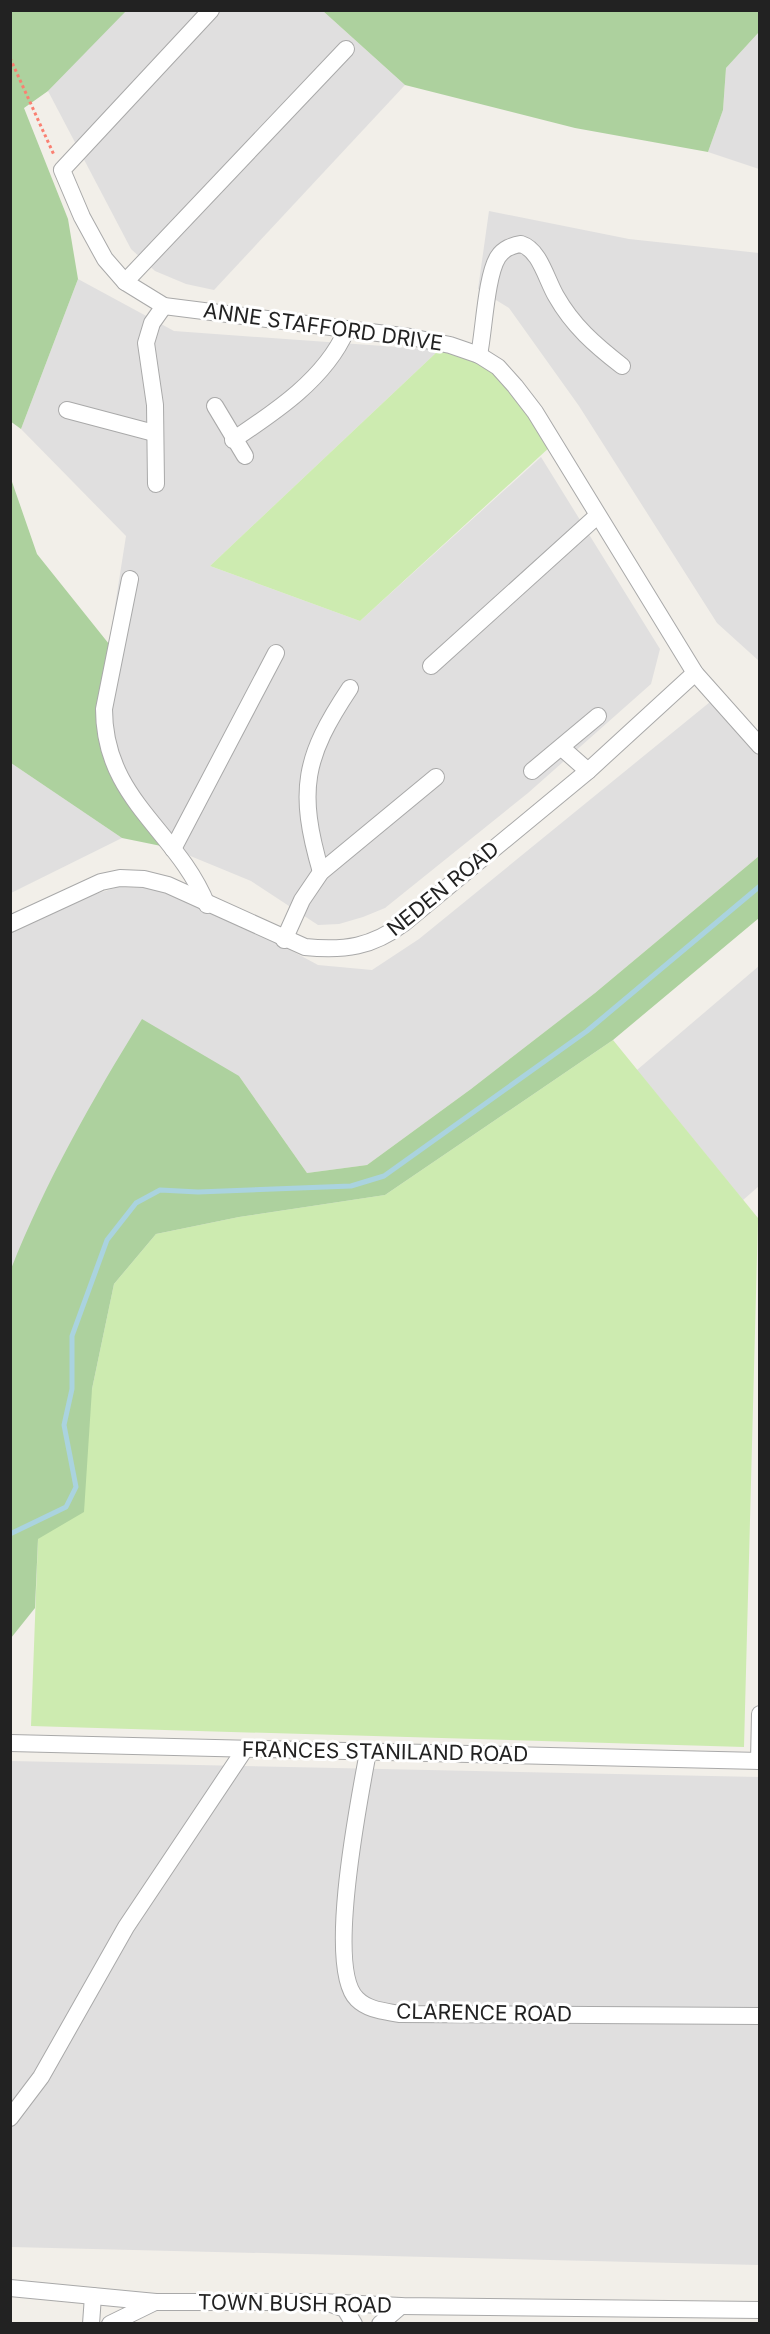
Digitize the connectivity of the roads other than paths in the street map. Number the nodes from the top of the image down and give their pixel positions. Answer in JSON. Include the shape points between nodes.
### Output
{"nodes":[{"id":1,"x":211,"y":10,"type":"edge"},
{"id":2,"x":346,"y":49,"type":"dead end"},
{"id":3,"x":125,"y":282,"type":"junction"},
{"id":4,"x":164,"y":306,"type":"junction"},
{"id":5,"x":346,"y":331,"type":"junction"},
{"id":6,"x":479,"y":355,"type":"junction"},
{"id":7,"x":622,"y":366,"type":"dead end"},
{"id":8,"x":215,"y":406,"type":"dead end"},
{"id":9,"x":66,"y":410,"type":"dead end"},
{"id":10,"x":154,"y":434,"type":"junction"},
{"id":11,"x":233,"y":440,"type":"junction"},
{"id":12,"x":245,"y":456,"type":"dead end"},
{"id":13,"x":156,"y":484,"type":"dead end"},
{"id":14,"x":597,"y":516,"type":"junction"},
{"id":15,"x":130,"y":579,"type":"dead end"},
{"id":16,"x":276,"y":653,"type":"dead end"},
{"id":17,"x":431,"y":666,"type":"dead end"},
{"id":18,"x":695,"y":673,"type":"junction"},
{"id":19,"x":350,"y":688,"type":"dead end"},
{"id":20,"x":598,"y":716,"type":"dead end"},
{"id":21,"x":759,"y":746,"type":"edge"},
{"id":22,"x":562,"y":748,"type":"junction"},
{"id":23,"x":532,"y":771,"type":"dead end"},
{"id":24,"x":588,"y":771,"type":"junction"},
{"id":25,"x":436,"y":777,"type":"dead end"},
{"id":26,"x":173,"y":849,"type":"junction"},
{"id":27,"x":321,"y":872,"type":"junction"},
{"id":28,"x":207,"y":905,"type":"junction"},
{"id":29,"x":10,"y":924,"type":"edge"},
{"id":30,"x":284,"y":940,"type":"junction"},
{"id":31,"x":759,"y":1714,"type":"edge"},
{"id":32,"x":10,"y":1743,"type":"edge"},
{"id":33,"x":245,"y":1749,"type":"junction"},
{"id":34,"x":368,"y":1752,"type":"junction"},
{"id":35,"x":759,"y":1761,"type":"edge"},
{"id":36,"x":759,"y":2016,"type":"edge"},
{"id":37,"x":10,"y":2118,"type":"edge"},
{"id":38,"x":10,"y":2288,"type":"edge"},
{"id":39,"x":93,"y":2296,"type":"junction"},
{"id":40,"x":156,"y":2302,"type":"junction"},
{"id":41,"x":321,"y":2302,"type":"junction"},
{"id":42,"x":401,"y":2306,"type":"junction"},
{"id":43,"x":759,"y":2310,"type":"edge"},
{"id":44,"x":91,"y":2324,"type":"edge"},
{"id":45,"x":110,"y":2324,"type":"edge"},
{"id":46,"x":354,"y":2324,"type":"edge"},
{"id":47,"x":380,"y":2324,"type":"edge"}],
"edges":[{"from":1,"to":3,"type":"street","name":"ANNE STAFFORD DRIVE","via":[[62,170],[105,259]]},
{"from":2,"to":3,"type":"street"},
{"from":3,"to":4,"type":"street","name":"ANNE STAFFORD DRIVE"},
{"from":4,"to":5,"type":"street","name":"ANNE STAFFORD DRIVE"},
{"from":4,"to":10,"type":"street","via":[[152,323],[146,343],[156,405]]},
{"from":5,"to":6,"type":"street","name":"ANNE STAFFORD DRIVE","via":[[420,339]]},
{"from":5,"to":11,"type":"street","via":[[341,343],[303,389]]},
{"from":6,"to":7,"type":"street","via":[[498,257],[521,244],[534,251],[555,295],[584,336]]},
{"from":6,"to":14,"type":"street","name":"ANNE STAFFORD DRIVE","via":[[498,367],[535,412]]},
{"from":8,"to":11,"type":"street"},
{"from":9,"to":10,"type":"street"},
{"from":10,"to":13,"type":"street"},
{"from":11,"to":12,"type":"street"},
{"from":14,"to":17,"type":"street"},
{"from":14,"to":18,"type":"street","name":"ANNE STAFFORD DRIVE"},
{"from":15,"to":26,"type":"street","via":[[110,674],[104,728],[117,773],[156,831]]},
{"from":16,"to":26,"type":"street"},
{"from":18,"to":21,"type":"street","name":"ANNE STAFFORD DRIVE"},
{"from":18,"to":24,"type":"street","name":"NEDEN ROAD"},
{"from":19,"to":27,"type":"street","via":[[316,745],[306,782]]},
{"from":20,"to":22,"type":"street"},
{"from":22,"to":23,"type":"street"},
{"from":22,"to":24,"type":"street"},
{"from":24,"to":30,"type":"street","name":"NEDEN ROAD","via":[[385,938],[327,950]]},
{"from":25,"to":27,"type":"street"},
{"from":26,"to":28,"type":"street","via":[[196,878]]},
{"from":27,"to":30,"type":"street","via":[[302,900]]},
{"from":28,"to":29,"type":"street","name":"NEDEN ROAD","via":[[168,885],[120,878],[101,882]]},
{"from":28,"to":30,"type":"street","name":"NEDEN ROAD"},
{"from":31,"to":35,"type":"street"},
{"from":32,"to":33,"type":"street","name":"FRANCES STANILAND ROAD"},
{"from":33,"to":34,"type":"street","name":"FRANCES STANILAND ROAD"},
{"from":33,"to":37,"type":"street","via":[[126,1927],[41,2077]]},
{"from":34,"to":35,"type":"street","name":"FRANCES STANILAND ROAD"},
{"from":34,"to":36,"type":"street","name":"CLARENCE ROAD","via":[[348,1859],[344,1968],[356,1998],[372,2009],[399,2014]]},
{"from":38,"to":39,"type":"street","name":"TOWN BUSH ROAD"},
{"from":39,"to":40,"type":"street","name":"TOWN BUSH ROAD"},
{"from":39,"to":44,"type":"street"},
{"from":40,"to":41,"type":"street","name":"TOWN BUSH ROAD"},
{"from":40,"to":45,"type":"street"},
{"from":41,"to":42,"type":"street","name":"TOWN BUSH ROAD"},
{"from":41,"to":46,"type":"street","via":[[345,2309]]},
{"from":42,"to":43,"type":"street","name":"TOWN BUSH ROAD"},
{"from":42,"to":47,"type":"street"}]}
